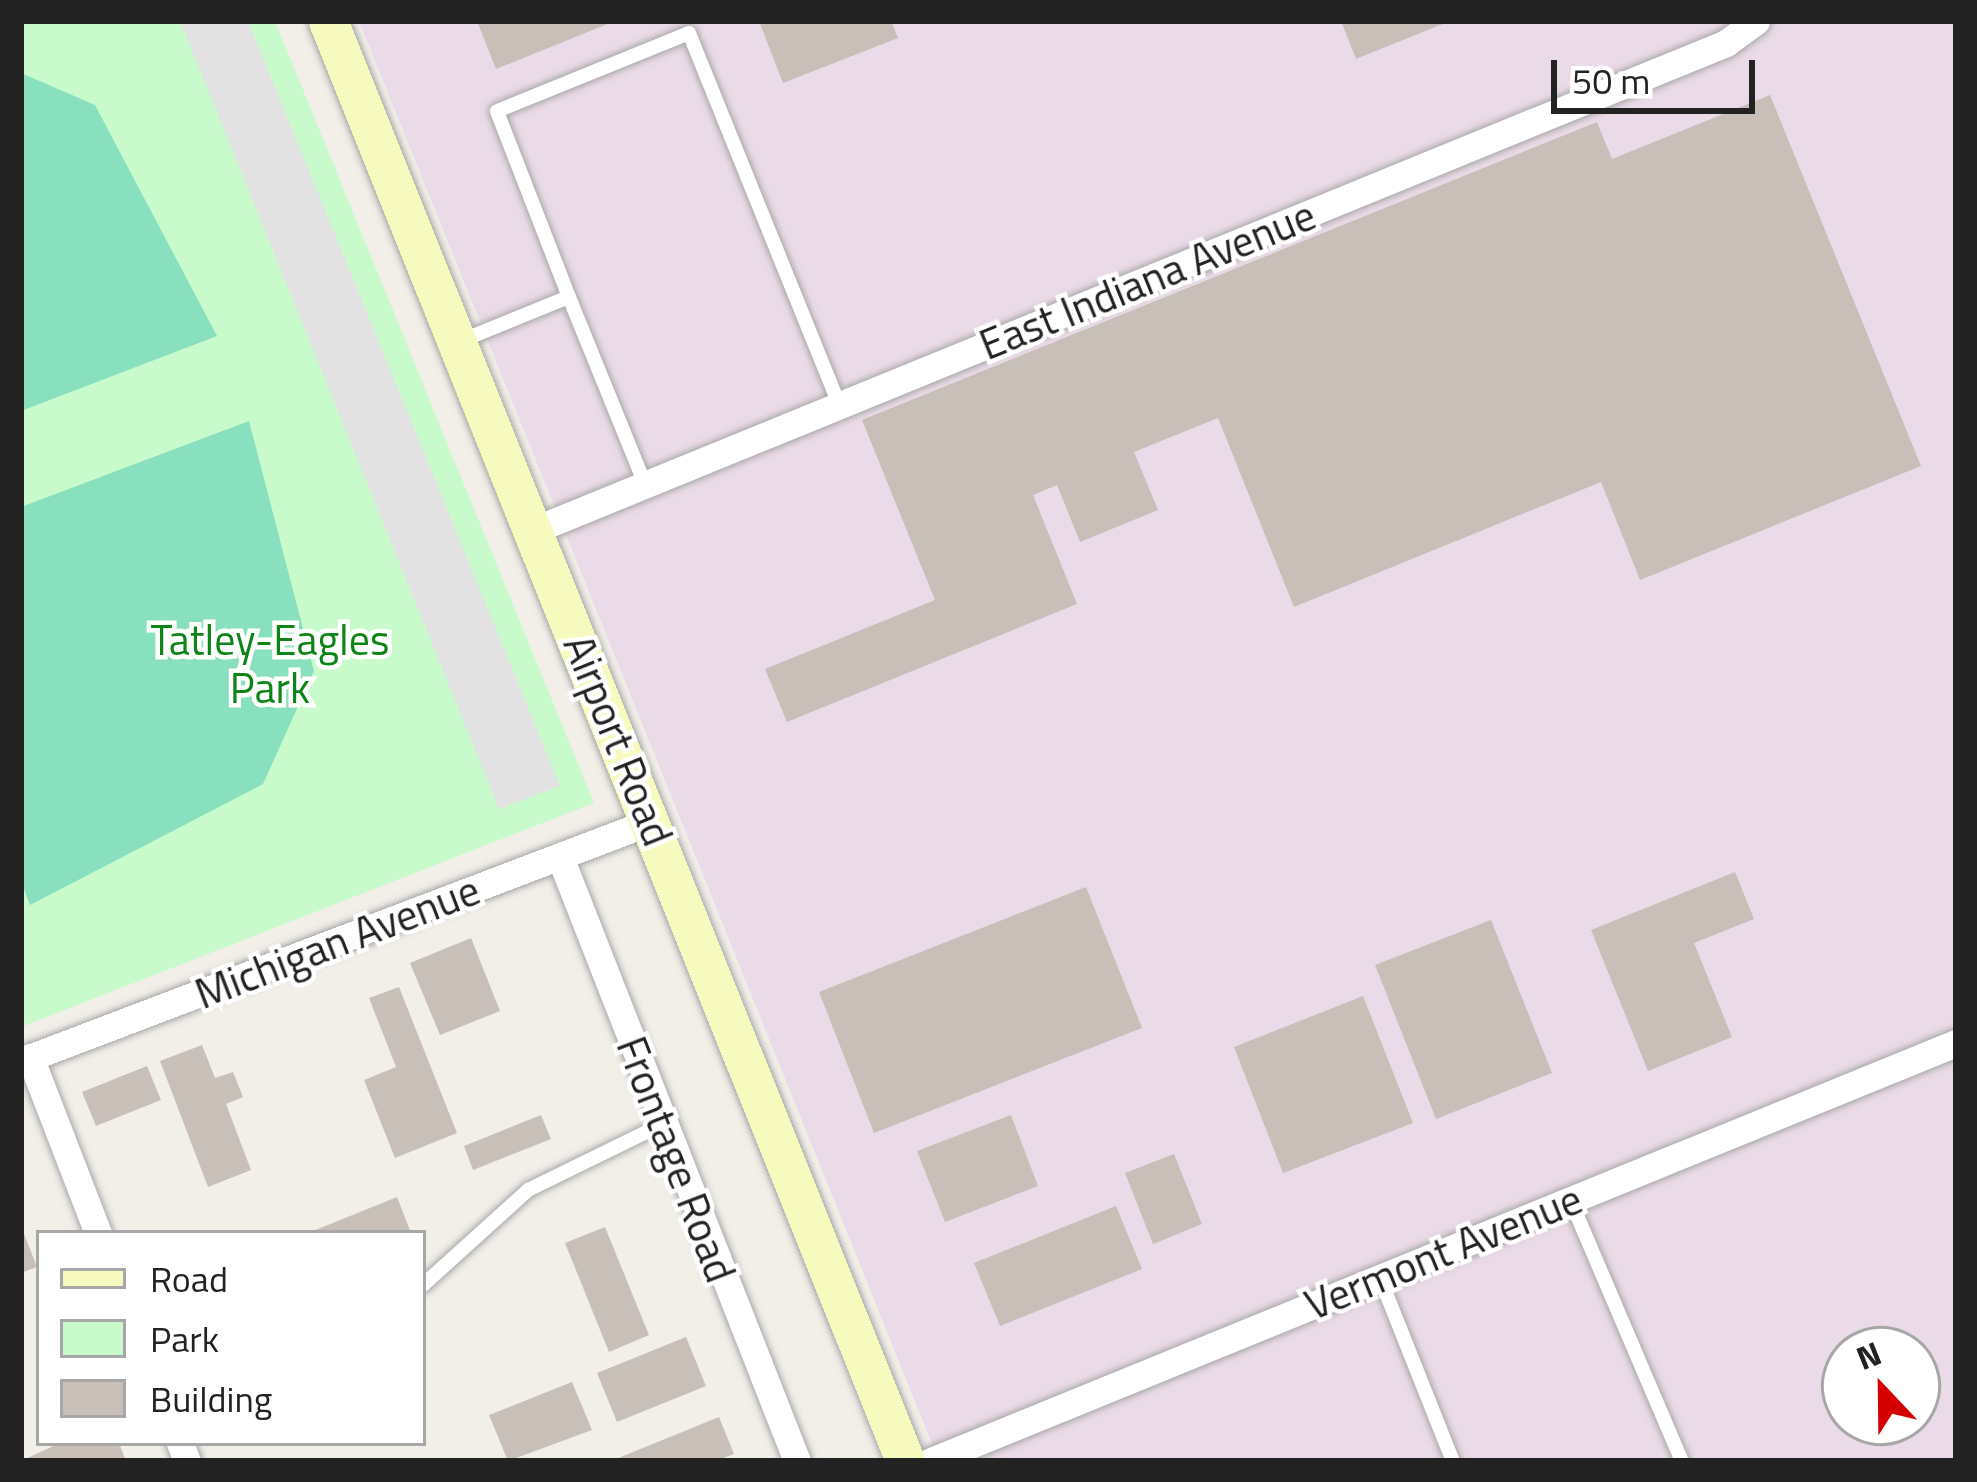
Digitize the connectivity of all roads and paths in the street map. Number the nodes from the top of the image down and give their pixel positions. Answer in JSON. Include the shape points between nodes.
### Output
{"nodes":[{"id":1,"x":328,"y":21,"type":"edge"},
{"id":2,"x":1756,"y":21,"type":"edge"},
{"id":3,"x":569,"y":297,"type":"junction"},
{"id":4,"x":458,"y":342,"type":"junction"},
{"id":5,"x":839,"y":404,"type":"junction"},
{"id":6,"x":645,"y":484,"type":"junction"},
{"id":7,"x":534,"y":530,"type":"junction"},
{"id":8,"x":652,"y":821,"type":"junction"},
{"id":9,"x":560,"y":857,"type":"junction"},
{"id":10,"x":1956,"y":1043,"type":"edge"},
{"id":11,"x":26,"y":1059,"type":"edge"},
{"id":12,"x":663,"y":1124,"type":"junction"},
{"id":13,"x":1570,"y":1199,"type":"junction"},
{"id":14,"x":97,"y":1230,"type":"edge"},
{"id":15,"x":1380,"y":1278,"type":"junction"},
{"id":16,"x":426,"y":1283,"type":"edge"},
{"id":17,"x":796,"y":1461,"type":"edge"},
{"id":18,"x":905,"y":1461,"type":"edge"},
{"id":19,"x":931,"y":1461,"type":"edge"},
{"id":20,"x":1454,"y":1461,"type":"edge"},
{"id":21,"x":1682,"y":1461,"type":"edge"}],
"edges":[{"from":1,"to":4,"type":"main road","name":"Airport Road"},
{"from":2,"to":5,"type":"street","name":"East Indiana Avenue","via":[[1726,43]]},
{"from":3,"to":4,"type":"lane"},
{"from":3,"to":5,"type":"lane","via":[[497,111],[689,33]]},
{"from":3,"to":6,"type":"lane"},
{"from":4,"to":7,"type":"main road","name":"Airport Road"},
{"from":5,"to":6,"type":"street","name":"East Indiana Avenue"},
{"from":6,"to":7,"type":"street","name":"East Indiana Avenue"},
{"from":7,"to":8,"type":"main road","name":"Airport Road"},
{"from":8,"to":9,"type":"street","name":"Michigan Avenue"},
{"from":8,"to":18,"type":"main road","name":"Airport Road"},
{"from":9,"to":11,"type":"street","name":"Michigan Avenue"},
{"from":9,"to":12,"type":"street","name":"Frontage Road"},
{"from":10,"to":13,"type":"street","name":"Vermont Avenue"},
{"from":11,"to":14,"type":"street"},
{"from":12,"to":16,"type":"lane","via":[[528,1190]]},
{"from":12,"to":17,"type":"street","name":"Frontage Road"},
{"from":13,"to":15,"type":"street","name":"Vermont Avenue"},
{"from":13,"to":21,"type":"lane"},
{"from":15,"to":19,"type":"street","name":"Vermont Avenue"},
{"from":15,"to":20,"type":"lane"}]}
